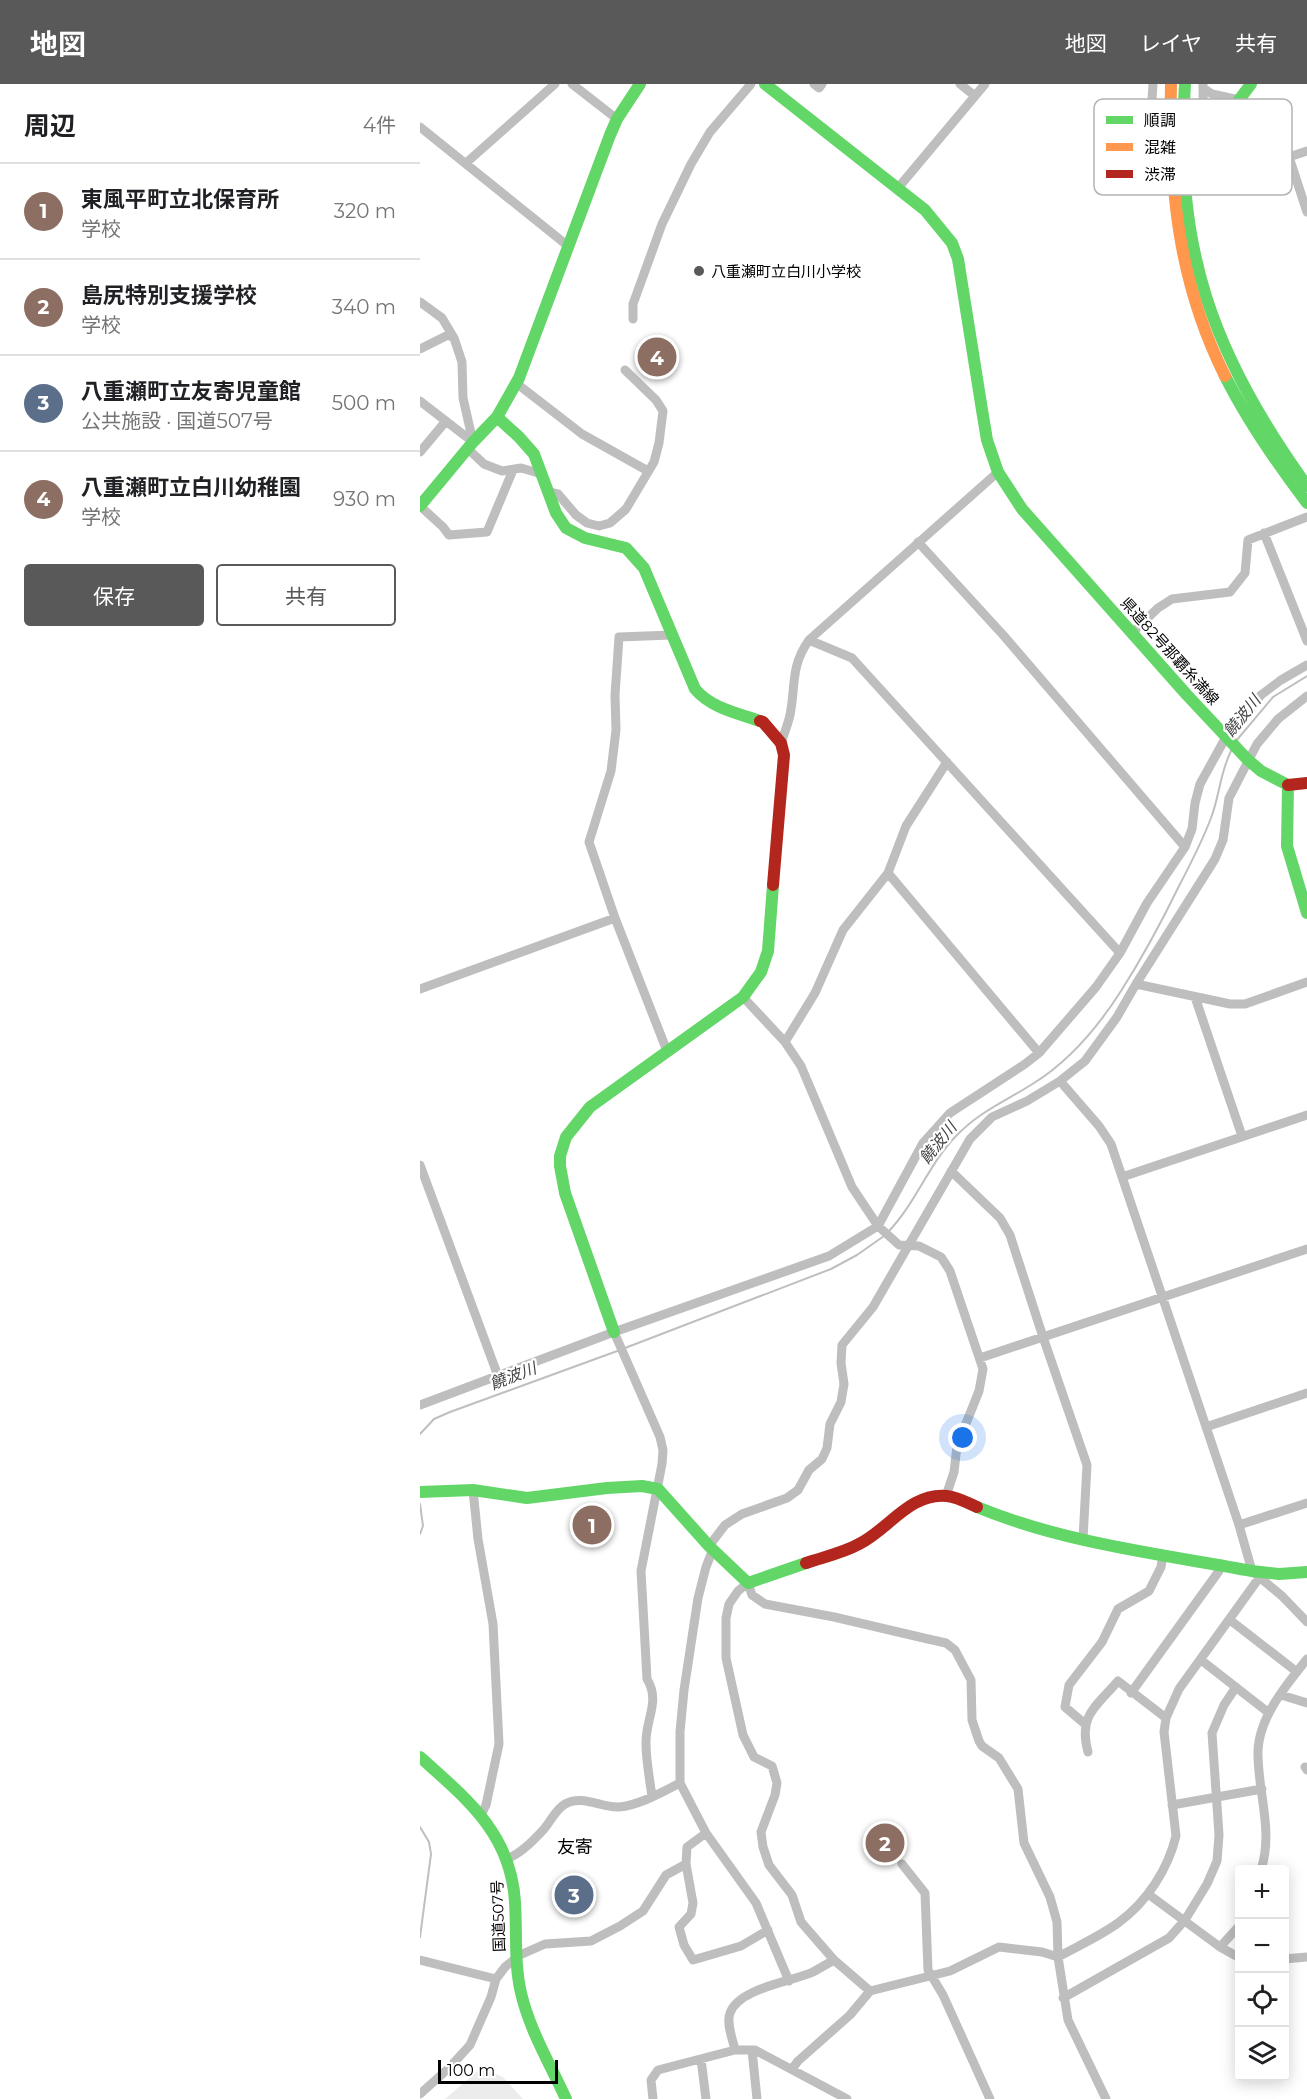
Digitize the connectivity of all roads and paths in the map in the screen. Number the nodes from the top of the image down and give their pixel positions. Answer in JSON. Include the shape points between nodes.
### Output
{"nodes":[{"id":1,"x":555,"y":84,"type":"edge"},
{"id":2,"x":572,"y":84,"type":"edge"},
{"id":3,"x":640,"y":84,"type":"edge"},
{"id":4,"x":750,"y":84,"type":"edge"},
{"id":5,"x":814,"y":84,"type":"edge"},
{"id":6,"x":822,"y":84,"type":"edge"},
{"id":7,"x":960,"y":84,"type":"edge"},
{"id":8,"x":985,"y":84,"type":"edge"},
{"id":9,"x":1153,"y":84,"type":"edge"},
{"id":10,"x":1171,"y":84,"type":"edge"},
{"id":11,"x":1185,"y":84,"type":"edge"},
{"id":12,"x":1251,"y":84,"type":"edge"},
{"id":13,"x":1203,"y":86,"type":"edge"},
{"id":14,"x":774,"y":87,"type":"edge"},
{"id":15,"x":975,"y":96,"type":"junction"},
{"id":16,"x":1152,"y":99,"type":"edge"},
{"id":17,"x":1171,"y":99,"type":"edge"},
{"id":18,"x":1184,"y":99,"type":"edge"},
{"id":19,"x":1234,"y":99,"type":"edge"},
{"id":20,"x":1240,"y":99,"type":"edge"},
{"id":21,"x":617,"y":119,"type":"junction"},
{"id":22,"x":420,"y":127,"type":"edge"},
{"id":23,"x":1307,"y":151,"type":"edge"},
{"id":24,"x":1292,"y":156,"type":"edge"},
{"id":25,"x":466,"y":163,"type":"junction"},
{"id":26,"x":1292,"y":164,"type":"edge"},
{"id":27,"x":898,"y":188,"type":"junction"},
{"id":28,"x":1174,"y":195,"type":"edge"},
{"id":29,"x":1184,"y":195,"type":"edge"},
{"id":30,"x":1305,"y":197,"type":"edge"},
{"id":31,"x":1307,"y":212,"type":"edge"},
{"id":32,"x":568,"y":246,"type":"junction"},
{"id":33,"x":1190,"y":261,"type":"junction"},
{"id":34,"x":420,"y":302,"type":"edge"},
{"id":35,"x":633,"y":319,"type":"dead end"},
{"id":36,"x":454,"y":338,"type":"junction"},
{"id":37,"x":420,"y":349,"type":"edge"},
{"id":38,"x":625,"y":370,"type":"dead end"},
{"id":39,"x":516,"y":383,"type":"junction"},
{"id":40,"x":420,"y":401,"type":"edge"},
{"id":41,"x":497,"y":417,"type":"junction"},
{"id":42,"x":446,"y":421,"type":"junction"},
{"id":43,"x":470,"y":445,"type":"junction"},
{"id":44,"x":420,"y":452,"type":"edge"},
{"id":45,"x":513,"y":470,"type":"junction"},
{"id":46,"x":648,"y":471,"type":"junction"},
{"id":47,"x":998,"y":472,"type":"junction"},
{"id":48,"x":543,"y":474,"type":"junction"},
{"id":49,"x":1307,"y":486,"type":"edge"},
{"id":50,"x":549,"y":492,"type":"junction"},
{"id":51,"x":1307,"y":503,"type":"edge"},
{"id":52,"x":420,"y":506,"type":"edge"},
{"id":53,"x":1307,"y":517,"type":"edge"},
{"id":54,"x":1264,"y":533,"type":"junction"},
{"id":55,"x":918,"y":542,"type":"junction"},
{"id":56,"x":1133,"y":633,"type":"junction"},
{"id":57,"x":672,"y":635,"type":"junction"},
{"id":58,"x":809,"y":640,"type":"junction"},
{"id":59,"x":1307,"y":641,"type":"edge"},
{"id":60,"x":1307,"y":665,"type":"edge"},
{"id":61,"x":1307,"y":696,"type":"edge"},
{"id":62,"x":1229,"y":739,"type":"junction"},
{"id":63,"x":781,"y":743,"type":"junction"},
{"id":64,"x":1246,"y":757,"type":"junction"},
{"id":65,"x":947,"y":762,"type":"junction"},
{"id":66,"x":1307,"y":783,"type":"edge"},
{"id":67,"x":1288,"y":785,"type":"junction"},
{"id":68,"x":1185,"y":847,"type":"junction"},
{"id":69,"x":888,"y":873,"type":"junction"},
{"id":70,"x":1307,"y":913,"type":"edge"},
{"id":71,"x":615,"y":918,"type":"junction"},
{"id":72,"x":1120,"y":953,"type":"junction"},
{"id":73,"x":1307,"y":982,"type":"edge"},
{"id":74,"x":1136,"y":984,"type":"junction"},
{"id":75,"x":420,"y":989,"type":"edge"},
{"id":76,"x":1195,"y":996,"type":"junction"},
{"id":77,"x":743,"y":997,"type":"junction"},
{"id":78,"x":785,"y":1042,"type":"junction"},
{"id":79,"x":667,"y":1052,"type":"junction"},
{"id":80,"x":1039,"y":1053,"type":"junction"},
{"id":81,"x":1060,"y":1081,"type":"junction"},
{"id":82,"x":1307,"y":1115,"type":"edge"},
{"id":83,"x":1242,"y":1136,"type":"junction"},
{"id":84,"x":420,"y":1165,"type":"edge"},
{"id":85,"x":951,"y":1171,"type":"junction"},
{"id":86,"x":1122,"y":1177,"type":"junction"},
{"id":87,"x":880,"y":1228,"type":"junction"},
{"id":88,"x":904,"y":1245,"type":"junction"},
{"id":89,"x":1307,"y":1249,"type":"edge"},
{"id":90,"x":1162,"y":1297,"type":"junction"},
{"id":91,"x":616,"y":1334,"type":"junction"},
{"id":92,"x":1042,"y":1337,"type":"junction"},
{"id":93,"x":980,"y":1358,"type":"junction"},
{"id":94,"x":498,"y":1376,"type":"junction"},
{"id":95,"x":1307,"y":1393,"type":"edge"},
{"id":96,"x":420,"y":1405,"type":"edge"},
{"id":97,"x":1206,"y":1427,"type":"junction"},
{"id":98,"x":658,"y":1489,"type":"junction"},
{"id":99,"x":473,"y":1490,"type":"junction"},
{"id":100,"x":424,"y":1492,"type":"edge"},
{"id":101,"x":946,"y":1496,"type":"junction"},
{"id":102,"x":1307,"y":1503,"type":"edge"},
{"id":103,"x":1239,"y":1526,"type":"junction"},
{"id":104,"x":1083,"y":1539,"type":"junction"},
{"id":105,"x":711,"y":1547,"type":"junction"},
{"id":106,"x":1163,"y":1555,"type":"junction"},
{"id":107,"x":1221,"y":1566,"type":"junction"},
{"id":108,"x":1307,"y":1572,"type":"edge"},
{"id":109,"x":1256,"y":1575,"type":"junction"},
{"id":110,"x":748,"y":1583,"type":"junction"},
{"id":111,"x":1230,"y":1620,"type":"junction"},
{"id":112,"x":1307,"y":1622,"type":"edge"},
{"id":113,"x":1307,"y":1659,"type":"edge"},
{"id":114,"x":1201,"y":1660,"type":"junction"},
{"id":115,"x":1297,"y":1672,"type":"junction"},
{"id":116,"x":1236,"y":1687,"type":"junction"},
{"id":117,"x":1131,"y":1693,"type":"junction"},
{"id":118,"x":1281,"y":1695,"type":"junction"},
{"id":119,"x":1307,"y":1704,"type":"edge"},
{"id":120,"x":1269,"y":1713,"type":"junction"},
{"id":121,"x":1166,"y":1718,"type":"junction"},
{"id":122,"x":1085,"y":1724,"type":"junction"},
{"id":123,"x":1088,"y":1752,"type":"dead end"},
{"id":124,"x":420,"y":1757,"type":"edge"},
{"id":125,"x":680,"y":1783,"type":"junction"},
{"id":126,"x":1262,"y":1789,"type":"junction"},
{"id":127,"x":652,"y":1797,"type":"junction"},
{"id":128,"x":1215,"y":1798,"type":"junction"},
{"id":129,"x":1172,"y":1806,"type":"junction"},
{"id":130,"x":481,"y":1815,"type":"junction"},
{"id":131,"x":706,"y":1833,"type":"junction"},
{"id":132,"x":508,"y":1858,"type":"junction"},
{"id":133,"x":686,"y":1864,"type":"junction"},
{"id":134,"x":902,"y":1864,"type":"dead end"},
{"id":135,"x":1262,"y":1865,"type":"edge"},
{"id":136,"x":1148,"y":1894,"type":"junction"},
{"id":137,"x":1185,"y":1920,"type":"junction"},
{"id":138,"x":768,"y":1930,"type":"junction"},
{"id":139,"x":1235,"y":1930,"type":"edge"},
{"id":140,"x":1220,"y":1947,"type":"junction"},
{"id":141,"x":1235,"y":1956,"type":"edge"},
{"id":142,"x":1058,"y":1957,"type":"junction"},
{"id":143,"x":1307,"y":1957,"type":"edge"},
{"id":144,"x":515,"y":1959,"type":"junction"},
{"id":145,"x":1289,"y":1959,"type":"edge"},
{"id":146,"x":834,"y":1960,"type":"junction"},
{"id":147,"x":424,"y":1961,"type":"edge"},
{"id":148,"x":931,"y":1976,"type":"junction"},
{"id":149,"x":496,"y":1979,"type":"junction"},
{"id":150,"x":789,"y":1981,"type":"junction"},
{"id":151,"x":870,"y":1991,"type":"junction"},
{"id":152,"x":1063,"y":1998,"type":"junction"},
{"id":153,"x":735,"y":2050,"type":"junction"},
{"id":154,"x":752,"y":2050,"type":"junction"},
{"id":155,"x":701,"y":2059,"type":"junction"},
{"id":156,"x":792,"y":2069,"type":"junction"},
{"id":157,"x":420,"y":2094,"type":"edge"},
{"id":158,"x":566,"y":2099,"type":"edge"},
{"id":159,"x":653,"y":2099,"type":"edge"},
{"id":160,"x":706,"y":2099,"type":"edge"},
{"id":161,"x":757,"y":2099,"type":"edge"},
{"id":162,"x":847,"y":2099,"type":"edge"},
{"id":163,"x":990,"y":2099,"type":"edge"},
{"id":164,"x":1106,"y":2099,"type":"edge"}],
"edges":[{"from":1,"to":25,"type":"street"},
{"from":2,"to":21,"type":"street"},
{"from":3,"to":21,"type":"main road"},
{"from":4,"to":35,"type":"street","via":[[710,132],[691,164],[662,224],[633,304]]},
{"from":5,"to":6,"type":"street","via":[[819,88]]},
{"from":7,"to":15,"type":"street"},
{"from":8,"to":15,"type":"street"},
{"from":9,"to":16,"type":"street"},
{"from":10,"to":17,"type":"main road"},
{"from":11,"to":18,"type":"main road"},
{"from":12,"to":20,"type":"main road"},
{"from":13,"to":19,"type":"street","via":[[1212,94]]},
{"from":14,"to":27,"type":"main road","name":"県道82号那覇糸満線"},
{"from":15,"to":27,"type":"street"},
{"from":21,"to":32,"type":"main road"},
{"from":22,"to":25,"type":"street"},
{"from":23,"to":24,"type":"street"},
{"from":25,"to":32,"type":"street"},
{"from":26,"to":30,"type":"street"},
{"from":27,"to":47,"type":"main road","name":"県道82号那覇糸満線","via":[[940,226],[958,259],[987,440]]},
{"from":28,"to":33,"type":"main road"},
{"from":29,"to":33,"type":"main road"},
{"from":30,"to":31,"type":"street"},
{"from":32,"to":39,"type":"main road"},
{"from":33,"to":49,"type":"main road","via":[[1237,380]]},
{"from":33,"to":51,"type":"main road","via":[[1198,314],[1230,391],[1271,458]]},
{"from":34,"to":36,"type":"street","via":[[441,318]]},
{"from":36,"to":37,"type":"street","via":[[448,335]]},
{"from":36,"to":43,"type":"street","via":[[462,362]]},
{"from":38,"to":46,"type":"street","via":[[663,411],[659,443]]},
{"from":39,"to":41,"type":"main road"},
{"from":39,"to":46,"type":"street","via":[[582,434]]},
{"from":40,"to":42,"type":"street"},
{"from":41,"to":43,"type":"main road"},
{"from":41,"to":48,"type":"main road","via":[[526,443]]},
{"from":42,"to":43,"type":"street"},
{"from":42,"to":44,"type":"street"},
{"from":43,"to":45,"type":"street","via":[[484,464],[502,471]]},
{"from":43,"to":52,"type":"main road"},
{"from":45,"to":48,"type":"street","via":[[521,468]]},
{"from":45,"to":52,"type":"street","via":[[487,531],[449,535]]},
{"from":46,"to":50,"type":"street","via":[[626,509],[610,523],[599,526],[587,523],[558,494]]},
{"from":47,"to":55,"type":"street"},
{"from":47,"to":56,"type":"main road","name":"県道82号那覇糸満線","via":[[1022,509]]},
{"from":48,"to":50,"type":"main road"},
{"from":50,"to":57,"type":"main road","via":[[565,527],[577,537],[623,547],[636,556]]},
{"from":53,"to":54,"type":"street"},
{"from":54,"to":56,"type":"street","via":[[1248,540],[1245,573],[1230,592],[1172,599]]},
{"from":54,"to":59,"type":"street"},
{"from":55,"to":58,"type":"street"},
{"from":55,"to":68,"type":"street"},
{"from":56,"to":62,"type":"main road","name":"県道82号那覇糸満線"},
{"from":57,"to":63,"type":"main road","via":[[703,699],[763,722]]},
{"from":57,"to":71,"type":"street","via":[[619,637],[611,771],[589,842]]},
{"from":58,"to":63,"type":"street","via":[[795,666],[790,714]]},
{"from":58,"to":65,"type":"street","via":[[852,658]]},
{"from":60,"to":62,"type":"street","via":[[1261,695]]},
{"from":61,"to":64,"type":"street","via":[[1278,719]]},
{"from":62,"to":64,"type":"main road","name":"県道82号那覇糸満線"},
{"from":62,"to":68,"type":"street","via":[[1200,784]]},
{"from":63,"to":77,"type":"main road","via":[[785,763],[768,951],[761,972]]},
{"from":64,"to":67,"type":"main road","name":"県道82号那覇糸満線","via":[[1261,771]]},
{"from":64,"to":74,"type":"street","via":[[1229,798],[1223,840],[1215,859]]},
{"from":65,"to":69,"type":"street","via":[[906,826]]},
{"from":65,"to":72,"type":"street"},
{"from":66,"to":67,"type":"main road"},
{"from":67,"to":70,"type":"main road","via":[[1287,846]]},
{"from":68,"to":72,"type":"street","via":[[1147,903]]},
{"from":69,"to":78,"type":"street","via":[[847,924],[815,993]]},
{"from":69,"to":80,"type":"street"},
{"from":71,"to":75,"type":"street"},
{"from":71,"to":79,"type":"street"},
{"from":72,"to":80,"type":"street"},
{"from":73,"to":76,"type":"street","via":[[1245,1004]]},
{"from":74,"to":76,"type":"street"},
{"from":74,"to":81,"type":"street","via":[[1085,1061]]},
{"from":76,"to":83,"type":"street"},
{"from":77,"to":78,"type":"street"},
{"from":77,"to":79,"type":"main road"},
{"from":78,"to":87,"type":"street","via":[[801,1066],[852,1187]]},
{"from":79,"to":91,"type":"main road","via":[[590,1107],[563,1141],[559,1156],[565,1193]]},
{"from":80,"to":87,"type":"street","via":[[950,1113],[923,1143]]},
{"from":81,"to":85,"type":"street","via":[[992,1117],[970,1139]]},
{"from":81,"to":86,"type":"street","via":[[1111,1144]]},
{"from":82,"to":83,"type":"street"},
{"from":83,"to":86,"type":"street"},
{"from":84,"to":94,"type":"street"},
{"from":85,"to":88,"type":"street"},
{"from":85,"to":92,"type":"street","via":[[1006,1227]]},
{"from":86,"to":90,"type":"street"},
{"from":87,"to":88,"type":"street"},
{"from":87,"to":91,"type":"street","via":[[829,1256]]},
{"from":88,"to":93,"type":"street","via":[[919,1246],[940,1257],[950,1271]]},
{"from":88,"to":105,"type":"street","via":[[873,1307],[842,1345],[841,1402],[830,1424],[822,1459],[809,1470],[798,1490],[725,1525]]},
{"from":89,"to":90,"type":"street"},
{"from":90,"to":92,"type":"street"},
{"from":90,"to":97,"type":"street"},
{"from":91,"to":94,"type":"street"},
{"from":91,"to":98,"type":"street","via":[[660,1437],[663,1450]]},
{"from":92,"to":93,"type":"street"},
{"from":92,"to":104,"type":"street","via":[[1087,1465]]},
{"from":93,"to":101,"type":"street","via":[[982,1380],[957,1446]]},
{"from":94,"to":96,"type":"street"},
{"from":95,"to":97,"type":"street"},
{"from":97,"to":103,"type":"street"},
{"from":98,"to":99,"type":"main road","via":[[607,1488],[527,1498]]},
{"from":98,"to":105,"type":"main road"},
{"from":98,"to":127,"type":"street","via":[[641,1571],[647,1679],[654,1696],[645,1744]]},
{"from":99,"to":100,"type":"main road"},
{"from":99,"to":130,"type":"street","via":[[493,1624],[499,1744]]},
{"from":101,"to":104,"type":"main road","via":[[1013,1522]]},
{"from":101,"to":110,"type":"main road","via":[[905,1508],[858,1545]]},
{"from":102,"to":103,"type":"street"},
{"from":103,"to":109,"type":"street"},
{"from":104,"to":106,"type":"main road"},
{"from":105,"to":110,"type":"main road"},
{"from":105,"to":125,"type":"street","via":[[698,1598],[684,1690]]},
{"from":106,"to":107,"type":"main road"},
{"from":106,"to":122,"type":"street","via":[[1149,1591],[1118,1609],[1101,1642],[1069,1685],[1065,1707]]},
{"from":107,"to":109,"type":"main road"},
{"from":107,"to":117,"type":"street"},
{"from":108,"to":109,"type":"main road"},
{"from":109,"to":111,"type":"street"},
{"from":109,"to":112,"type":"street"},
{"from":110,"to":142,"type":"street","via":[[752,1595],[765,1604],[946,1643],[955,1650],[971,1680],[972,1720],[979,1741],[999,1758],[1018,1789],[1024,1843],[1050,1897],[1057,1922]]},
{"from":110,"to":146,"type":"street","via":[[729,1604],[726,1658],[743,1735],[754,1758],[772,1766],[777,1783],[761,1832],[763,1847],[770,1865],[792,1895],[801,1922]]},
{"from":111,"to":114,"type":"street"},
{"from":111,"to":115,"type":"street"},
{"from":113,"to":115,"type":"street"},
{"from":114,"to":116,"type":"street"},
{"from":114,"to":121,"type":"street","via":[[1179,1689]]},
{"from":115,"to":118,"type":"street"},
{"from":116,"to":120,"type":"street"},
{"from":116,"to":128,"type":"street","via":[[1212,1733]]},
{"from":117,"to":121,"type":"street"},
{"from":117,"to":122,"type":"street","via":[[1118,1681]]},
{"from":118,"to":119,"type":"street"},
{"from":118,"to":120,"type":"street"},
{"from":120,"to":126,"type":"street","via":[[1258,1750]]},
{"from":121,"to":129,"type":"street"},
{"from":122,"to":123,"type":"street"},
{"from":124,"to":130,"type":"main road","name":"国道507号"},
{"from":125,"to":127,"type":"street"},
{"from":125,"to":131,"type":"street"},
{"from":126,"to":128,"type":"street"},
{"from":126,"to":135,"type":"street","via":[[1266,1830]]},
{"from":127,"to":132,"type":"street","via":[[620,1807],[581,1800],[564,1804],[536,1837]]},
{"from":128,"to":129,"type":"street"},
{"from":128,"to":137,"type":"street","via":[[1217,1862]]},
{"from":129,"to":136,"type":"street","via":[[1176,1836],[1172,1851]]},
{"from":130,"to":132,"type":"main road","name":"国道507号"},
{"from":131,"to":133,"type":"street","via":[[687,1847]]},
{"from":131,"to":138,"type":"street","via":[[756,1903]]},
{"from":132,"to":144,"type":"main road","name":"国道507号","via":[[514,1888]]},
{"from":133,"to":138,"type":"street","via":[[693,1903],[691,1914],[679,1927],[693,1960],[741,1946]]},
{"from":133,"to":144,"type":"street","via":[[666,1875],[643,1911],[620,1926],[591,1941],[545,1944]]},
{"from":134,"to":148,"type":"street","via":[[926,1893]]},
{"from":136,"to":137,"type":"street"},
{"from":136,"to":142,"type":"street","via":[[1118,1923]]},
{"from":137,"to":140,"type":"street"},
{"from":137,"to":152,"type":"street","via":[[1159,1945]]},
{"from":138,"to":150,"type":"street"},
{"from":139,"to":140,"type":"street"},
{"from":140,"to":141,"type":"street"},
{"from":142,"to":148,"type":"street","via":[[999,1947]]},
{"from":142,"to":152,"type":"street"},
{"from":143,"to":145,"type":"street"},
{"from":144,"to":149,"type":"street"},
{"from":144,"to":158,"type":"main road","name":"国道507号","via":[[522,1996]]},
{"from":146,"to":150,"type":"street"},
{"from":146,"to":151,"type":"street"},
{"from":147,"to":149,"type":"street"},
{"from":148,"to":151,"type":"street"},
{"from":148,"to":163,"type":"street"},
{"from":149,"to":157,"type":"street","via":[[470,2045]]},
{"from":150,"to":153,"type":"street","via":[[740,2000],[730,2013]]},
{"from":151,"to":156,"type":"street"},
{"from":152,"to":164,"type":"street","via":[[1068,2020]]},
{"from":153,"to":154,"type":"street"},
{"from":153,"to":155,"type":"street"},
{"from":154,"to":156,"type":"street"},
{"from":154,"to":161,"type":"street"},
{"from":155,"to":159,"type":"street","via":[[658,2070],[651,2080]]},
{"from":155,"to":160,"type":"street"},
{"from":156,"to":162,"type":"street"}]}
